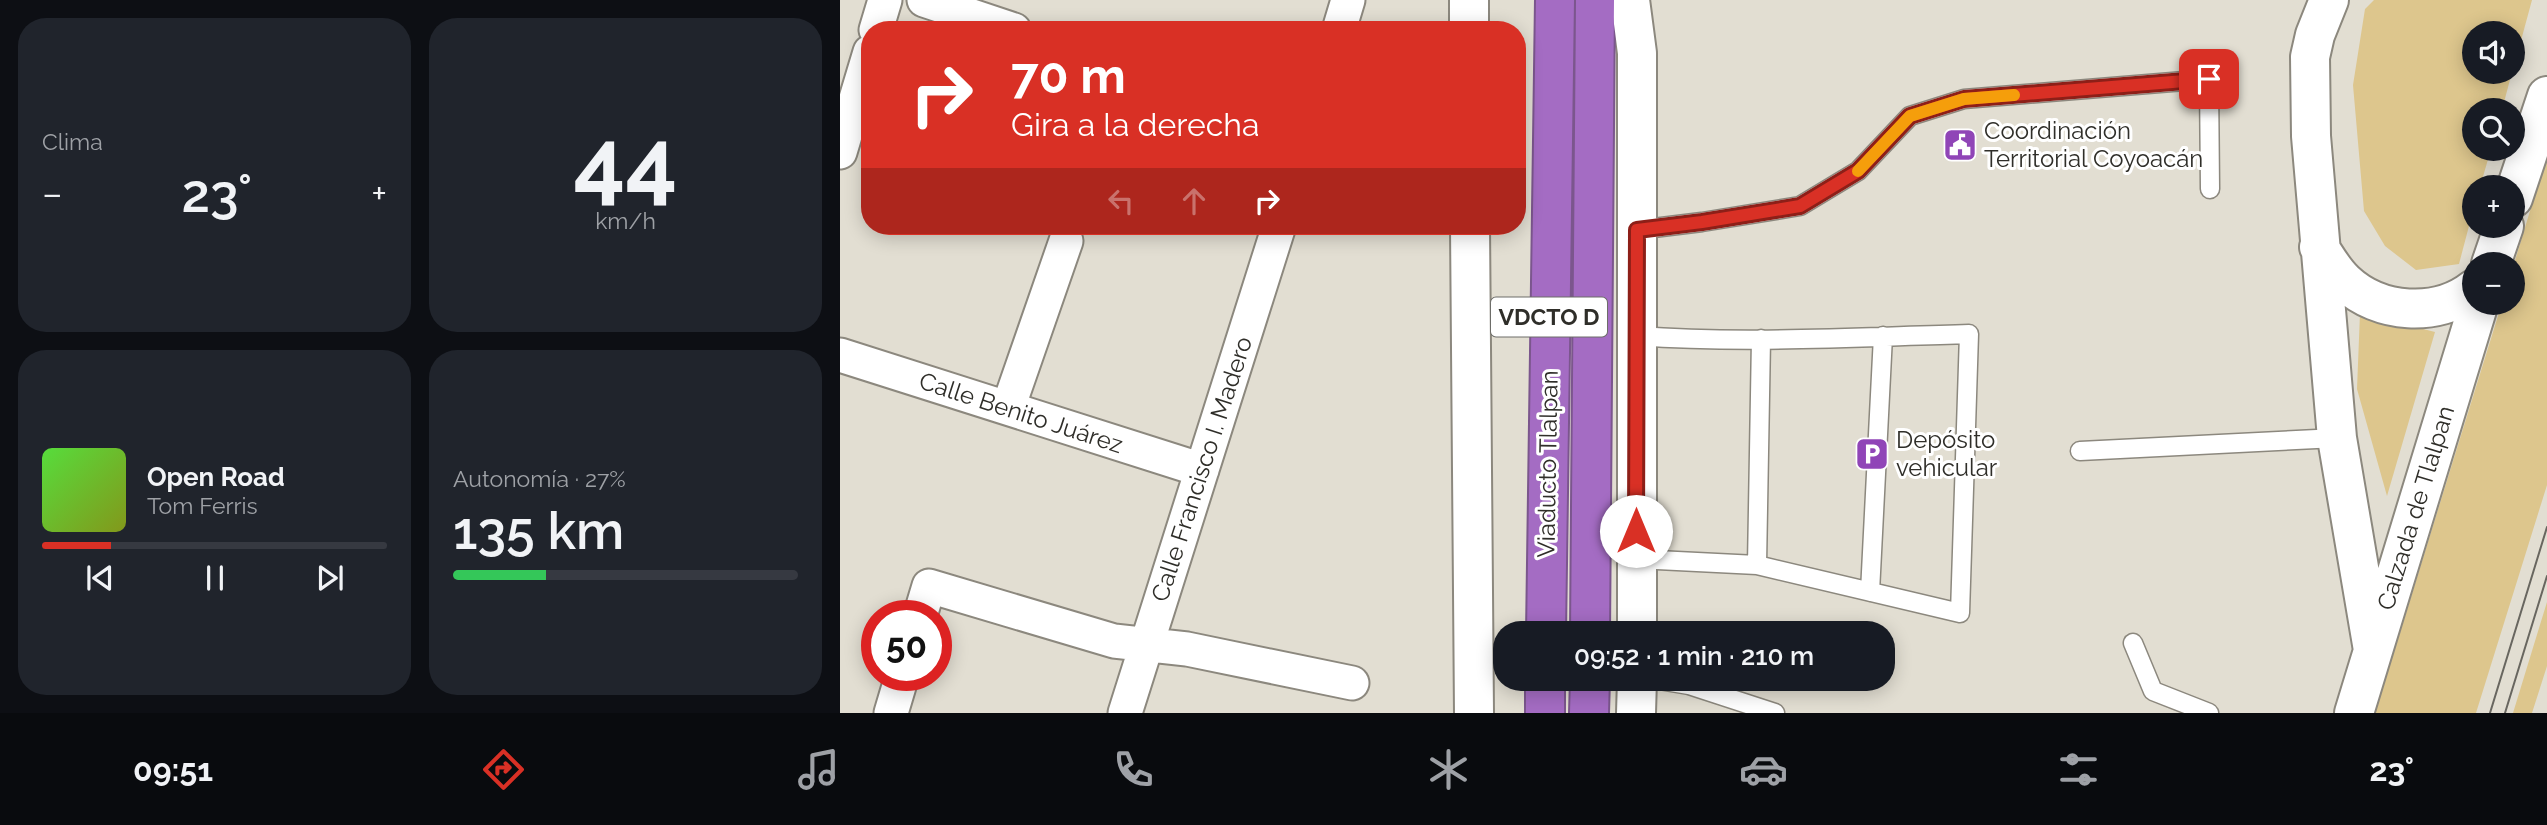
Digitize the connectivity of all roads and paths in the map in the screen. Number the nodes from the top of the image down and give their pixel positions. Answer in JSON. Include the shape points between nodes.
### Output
{"nodes":[{"id":1,"x":885,"y":0,"type":"edge"},
{"id":2,"x":925,"y":0,"type":"edge"},
{"id":3,"x":1348,"y":0,"type":"edge"},
{"id":4,"x":1469,"y":0,"type":"edge"},
{"id":5,"x":1555,"y":0,"type":"edge"},
{"id":6,"x":1595,"y":0,"type":"edge"},
{"id":7,"x":1630,"y":0,"type":"edge"},
{"id":8,"x":1646,"y":0,"type":"edge"},
{"id":9,"x":2329,"y":0,"type":"edge"},
{"id":10,"x":879,"y":21,"type":"edge"},
{"id":11,"x":987,"y":21,"type":"edge"},
{"id":12,"x":1342,"y":21,"type":"edge"},
{"id":13,"x":1469,"y":21,"type":"edge"},
{"id":14,"x":1637,"y":53,"type":"junction"},
{"id":15,"x":861,"y":82,"type":"edge"},
{"id":16,"x":2547,"y":96,"type":"edge"},
{"id":17,"x":840,"y":152,"type":"edge"},
{"id":18,"x":2521,"y":175,"type":"edge"},
{"id":19,"x":2210,"y":189,"type":"dead end"},
{"id":20,"x":1637,"y":230,"type":"junction"},
{"id":21,"x":1276,"y":235,"type":"edge"},
{"id":22,"x":1471,"y":235,"type":"edge"},
{"id":23,"x":1066,"y":241,"type":"dead end"},
{"id":24,"x":2319,"y":247,"type":"junction"},
{"id":25,"x":2462,"y":296,"type":"edge"},
{"id":26,"x":2475,"y":315,"type":"edge"},
{"id":27,"x":1637,"y":336,"type":"junction"},
{"id":28,"x":1883,"y":336,"type":"junction"},
{"id":29,"x":1761,"y":339,"type":"junction"},
{"id":30,"x":840,"y":355,"type":"edge"},
{"id":31,"x":1008,"y":408,"type":"junction"},
{"id":32,"x":2337,"y":438,"type":"junction"},
{"id":33,"x":2080,"y":451,"type":"dead end"},
{"id":34,"x":1202,"y":470,"type":"junction"},
{"id":35,"x":1636,"y":559,"type":"junction"},
{"id":36,"x":1757,"y":565,"type":"junction"},
{"id":37,"x":1870,"y":592,"type":"junction"},
{"id":38,"x":952,"y":607,"type":"edge"},
{"id":39,"x":1546,"y":621,"type":"edge"},
{"id":40,"x":1590,"y":621,"type":"edge"},
{"id":41,"x":1636,"y":621,"type":"edge"},
{"id":42,"x":2133,"y":643,"type":"dead end"},
{"id":43,"x":1146,"y":646,"type":"junction"},
{"id":44,"x":2373,"y":650,"type":"junction"},
{"id":45,"x":1352,"y":683,"type":"dead end"},
{"id":46,"x":898,"y":691,"type":"edge"},
{"id":47,"x":1545,"y":691,"type":"edge"},
{"id":48,"x":1590,"y":691,"type":"edge"},
{"id":49,"x":1636,"y":691,"type":"edge"},
{"id":50,"x":1707,"y":691,"type":"edge"},
{"id":51,"x":891,"y":713,"type":"edge"},
{"id":52,"x":1125,"y":713,"type":"edge"},
{"id":53,"x":1474,"y":713,"type":"edge"},
{"id":54,"x":1545,"y":713,"type":"edge"},
{"id":55,"x":1589,"y":713,"type":"edge"},
{"id":56,"x":1636,"y":713,"type":"edge"},
{"id":57,"x":1775,"y":713,"type":"edge"},
{"id":58,"x":2209,"y":713,"type":"edge"},
{"id":59,"x":2354,"y":713,"type":"edge"}],
"edges":[{"from":1,"to":10,"type":"street"},
{"from":2,"to":11,"type":"street"},
{"from":3,"to":12,"type":"street"},
{"from":4,"to":13,"type":"main road"},
{"from":5,"to":39,"type":"highway","name":"Viaducto Tlalpan","number":"VDCTO D"},
{"from":6,"to":40,"type":"highway","name":"Viaducto Tlalpan","number":"VDCTO D"},
{"from":7,"to":14,"type":"main road"},
{"from":8,"to":14,"type":"main road"},
{"from":9,"to":24,"type":"main road","via":[[2311,57]]},
{"from":14,"to":20,"type":"main road"},
{"from":15,"to":17,"type":"street"},
{"from":16,"to":18,"type":"main road"},
{"from":19,"to":20,"type":"lane","via":[[2209,79],[1964,99],[1910,116],[1858,171],[1800,206]]},
{"from":20,"to":27,"type":"main road"},
{"from":21,"to":34,"type":"street","name":"Calle Francisco I. Madero"},
{"from":22,"to":53,"type":"main road"},
{"from":23,"to":31,"type":"street"},
{"from":24,"to":25,"type":"main road","via":[[2345,282],[2392,306],[2432,307]]},
{"from":24,"to":32,"type":"main road"},
{"from":26,"to":44,"type":"main road","name":"Calzada de Tlalpan"},
{"from":27,"to":29,"type":"lane"},
{"from":27,"to":35,"type":"main road"},
{"from":28,"to":29,"type":"lane"},
{"from":28,"to":37,"type":"lane"},
{"from":28,"to":37,"type":"lane","via":[[1969,334],[1960,613]]},
{"from":29,"to":36,"type":"lane"},
{"from":30,"to":31,"type":"street","name":"Calle Benito Juárez"},
{"from":31,"to":34,"type":"street","name":"Calle Benito Juárez"},
{"from":32,"to":33,"type":"lane"},
{"from":32,"to":44,"type":"main road"},
{"from":34,"to":43,"type":"street","name":"Calle Francisco I. Madero"},
{"from":35,"to":36,"type":"lane"},
{"from":35,"to":41,"type":"main road"},
{"from":36,"to":37,"type":"lane"},
{"from":38,"to":43,"type":"street"},
{"from":42,"to":58,"type":"lane","via":[[2153,691]]},
{"from":43,"to":45,"type":"street","via":[[1187,649]]},
{"from":43,"to":52,"type":"street","name":"Calle Francisco I. Madero"},
{"from":44,"to":59,"type":"main road","name":"Calzada de Tlalpan"},
{"from":46,"to":51,"type":"street"},
{"from":47,"to":54,"type":"highway"},
{"from":48,"to":55,"type":"highway"},
{"from":49,"to":56,"type":"main road"},
{"from":50,"to":57,"type":"lane"}]}
